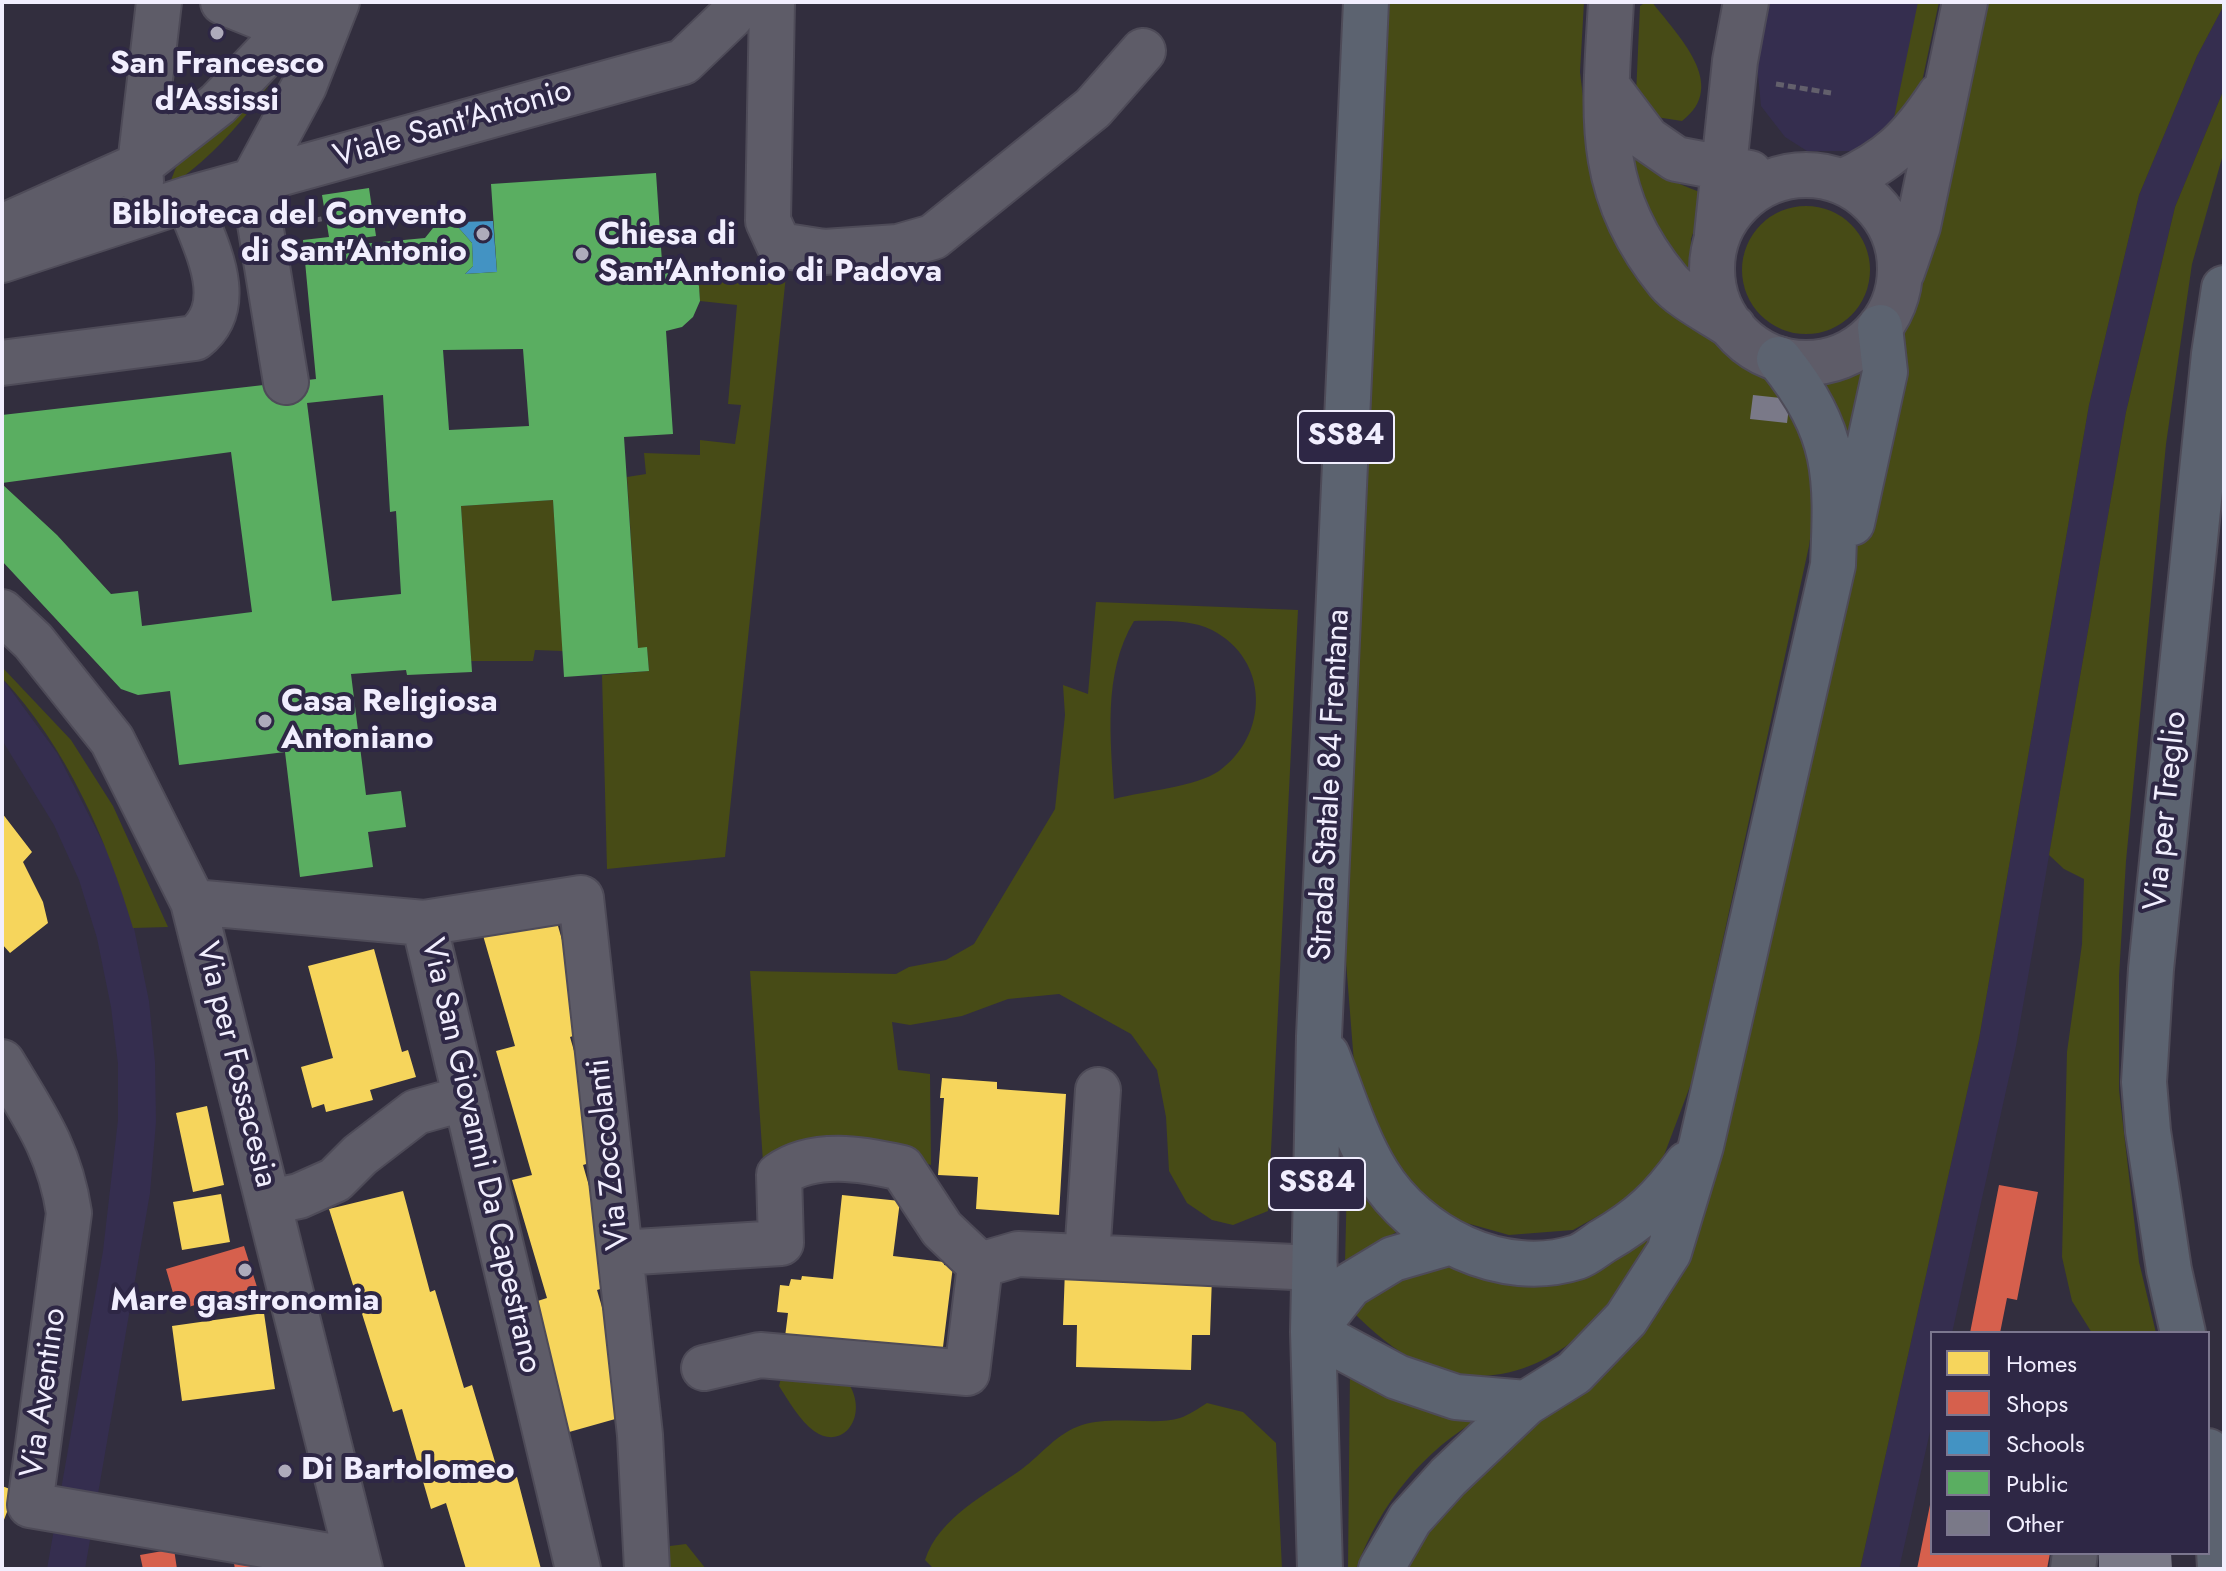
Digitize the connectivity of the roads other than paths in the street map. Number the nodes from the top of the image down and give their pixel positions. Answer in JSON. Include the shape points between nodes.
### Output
{"nodes":[{"id":1,"x":159,"y":2,"type":"edge"},
{"id":2,"x":337,"y":2,"type":"edge"},
{"id":3,"x":739,"y":2,"type":"edge"},
{"id":4,"x":772,"y":2,"type":"edge"},
{"id":5,"x":1366,"y":2,"type":"edge"},
{"id":6,"x":1611,"y":2,"type":"edge"},
{"id":7,"x":1713,"y":2,"type":"edge"},
{"id":8,"x":1746,"y":2,"type":"edge"},
{"id":9,"x":1965,"y":2,"type":"edge"},
{"id":10,"x":220,"y":3,"type":"edge"},
{"id":11,"x":303,"y":15,"type":"edge"},
{"id":12,"x":1143,"y":51,"type":"dead end"},
{"id":13,"x":1746,"y":83,"type":"junction"},
{"id":14,"x":1948,"y":83,"type":"junction"},
{"id":15,"x":1607,"y":86,"type":"junction"},
{"id":16,"x":140,"y":165,"type":"junction"},
{"id":17,"x":1724,"y":169,"type":"junction"},
{"id":18,"x":1810,"y":178,"type":"junction"},
{"id":19,"x":253,"y":181,"type":"junction"},
{"id":20,"x":188,"y":199,"type":"junction"},
{"id":21,"x":144,"y":212,"type":"junction"},
{"id":22,"x":2,"y":227,"type":"edge"},
{"id":23,"x":1717,"y":239,"type":"junction"},
{"id":24,"x":2,"y":260,"type":"edge"},
{"id":25,"x":1900,"y":277,"type":"junction"},
{"id":26,"x":2224,"y":288,"type":"edge"},
{"id":27,"x":1733,"y":327,"type":"junction"},
{"id":28,"x":1880,"y":327,"type":"junction"},
{"id":29,"x":1779,"y":359,"type":"junction"},
{"id":30,"x":2,"y":363,"type":"edge"},
{"id":31,"x":286,"y":382,"type":"dead end"},
{"id":32,"x":1833,"y":565,"type":"junction"},
{"id":33,"x":2,"y":612,"type":"edge"},
{"id":34,"x":193,"y":902,"type":"junction"},
{"id":35,"x":424,"y":923,"type":"junction"},
{"id":36,"x":1319,"y":1036,"type":"junction"},
{"id":37,"x":2,"y":1062,"type":"edge"},
{"id":38,"x":1098,"y":1090,"type":"dead end"},
{"id":39,"x":466,"y":1098,"type":"junction"},
{"id":40,"x":1701,"y":1146,"type":"junction"},
{"id":41,"x":270,"y":1202,"type":"junction"},
{"id":42,"x":1448,"y":1243,"type":"junction"},
{"id":43,"x":620,"y":1253,"type":"junction"},
{"id":44,"x":1087,"y":1257,"type":"junction"},
{"id":45,"x":980,"y":1265,"type":"junction"},
{"id":46,"x":1315,"y":1268,"type":"junction"},
{"id":47,"x":2183,"y":1331,"type":"edge"},
{"id":48,"x":1313,"y":1332,"type":"junction"},
{"id":49,"x":704,"y":1368,"type":"dead end"},
{"id":50,"x":1526,"y":1403,"type":"junction"},
{"id":51,"x":2210,"y":1462,"type":"edge"},
{"id":52,"x":359,"y":1565,"type":"edge"},
{"id":53,"x":578,"y":1569,"type":"edge"},
{"id":54,"x":647,"y":1569,"type":"edge"},
{"id":55,"x":1320,"y":1569,"type":"edge"},
{"id":56,"x":1381,"y":1569,"type":"edge"},
{"id":57,"x":2220,"y":1569,"type":"edge"}],
"edges":[{"from":1,"to":16,"type":"street"},
{"from":2,"to":19,"type":"street","via":[[304,86]]},
{"from":3,"to":19,"type":"street","name":"Viale Sant'Antonio","via":[[683,62]]},
{"from":4,"to":12,"type":"street","via":[[768,221],[779,245],[824,252],[898,247],[933,237],[1093,108]]},
{"from":5,"to":36,"type":"main road","name":"Strada Statale 84 Frentana","number":"SS84"},
{"from":6,"to":15,"type":"street"},
{"from":7,"to":13,"type":"street"},
{"from":8,"to":13,"type":"street"},
{"from":9,"to":14,"type":"street"},
{"from":10,"to":11,"type":"street"},
{"from":11,"to":16,"type":"street","via":[[218,104]]},
{"from":13,"to":17,"type":"street"},
{"from":13,"to":18,"type":"street","via":[[1734,116],[1741,135],[1775,165]]},
{"from":14,"to":18,"type":"street","via":[[1908,140],[1881,164]]},
{"from":14,"to":25,"type":"street","via":[[1918,226]]},
{"from":15,"to":17,"type":"street","via":[[1647,139],[1666,153]]},
{"from":15,"to":27,"type":"street","via":[[1606,145],[1623,210],[1669,282]]},
{"from":16,"to":21,"type":"street"},
{"from":16,"to":22,"type":"street"},
{"from":17,"to":18,"type":"street"},
{"from":17,"to":23,"type":"street"},
{"from":18,"to":23,"type":"street","via":[[1742,200]]},
{"from":18,"to":25,"type":"street","via":[[1863,193],[1880,210],[1899,253]]},
{"from":19,"to":20,"type":"street","name":"Viale Sant'Antonio"},
{"from":19,"to":31,"type":"street"},
{"from":20,"to":21,"type":"street","name":"Viale Sant'Antonio"},
{"from":20,"to":30,"type":"street","via":[[217,295],[208,328],[195,338]]},
{"from":21,"to":24,"type":"street","name":"Viale Sant'Antonio"},
{"from":23,"to":27,"type":"street","via":[[1713,285]]},
{"from":25,"to":28,"type":"street"},
{"from":26,"to":47,"type":"main road","name":"Via per Treglio","via":[[2151,969],[2144,1082],[2166,1254]]},
{"from":27,"to":29,"type":"street"},
{"from":28,"to":29,"type":"street","via":[[1845,354],[1802,362]]},
{"from":28,"to":32,"type":"main road","via":[[1885,372],[1851,528]]},
{"from":29,"to":32,"type":"main road","via":[[1808,395],[1828,441],[1836,486]]},
{"from":32,"to":40,"type":"main road"},
{"from":33,"to":34,"type":"street","name":"Via per Fossacesia","via":[[33,641],[112,740]]},
{"from":34,"to":35,"type":"street","name":"Via San Giovanni Da Capestrano"},
{"from":34,"to":41,"type":"street","name":"Via per Fossacesia"},
{"from":35,"to":39,"type":"street","name":"Via San Giovanni Da Capestrano"},
{"from":35,"to":43,"type":"street","name":"Via Zoccolanti","via":[[581,898]]},
{"from":36,"to":42,"type":"main road","via":[[1377,1172],[1405,1209]]},
{"from":36,"to":46,"type":"main road","name":"Strada Statale 84 Frentana","number":"SS84"},
{"from":37,"to":52,"type":"street","name":"Via Aventino","via":[[63,1174],[69,1213],[30,1505]]},
{"from":38,"to":44,"type":"street"},
{"from":39,"to":41,"type":"street","via":[[416,1112],[335,1180]]},
{"from":39,"to":53,"type":"street","name":"Via San Giovanni Da Capestrano"},
{"from":40,"to":42,"type":"main road","via":[[1642,1218],[1577,1256],[1506,1261]]},
{"from":40,"to":50,"type":"main road","via":[[1669,1252],[1626,1319],[1574,1373]]},
{"from":41,"to":52,"type":"street","name":"Via per Fossacesia"},
{"from":42,"to":48,"type":"main road","via":[[1393,1259],[1350,1285]]},
{"from":43,"to":45,"type":"street","via":[[781,1243],[779,1175],[814,1160],[839,1160],[902,1168],[942,1229]]},
{"from":43,"to":54,"type":"street","name":"Via Zoccolanti","via":[[640,1435]]},
{"from":44,"to":45,"type":"street","via":[[1018,1254]]},
{"from":44,"to":46,"type":"street"},
{"from":45,"to":49,"type":"street","via":[[967,1373],[760,1355]]},
{"from":46,"to":48,"type":"main road","name":"Strada Statale 84 Frentana","number":"SS84"},
{"from":48,"to":50,"type":"main road","via":[[1397,1377],[1456,1397]]},
{"from":48,"to":55,"type":"main road","name":"Strada Statale 84 Frentana","number":"SS84"},
{"from":50,"to":56,"type":"main road","via":[[1410,1519]]},
{"from":51,"to":57,"type":"main road"}]}
